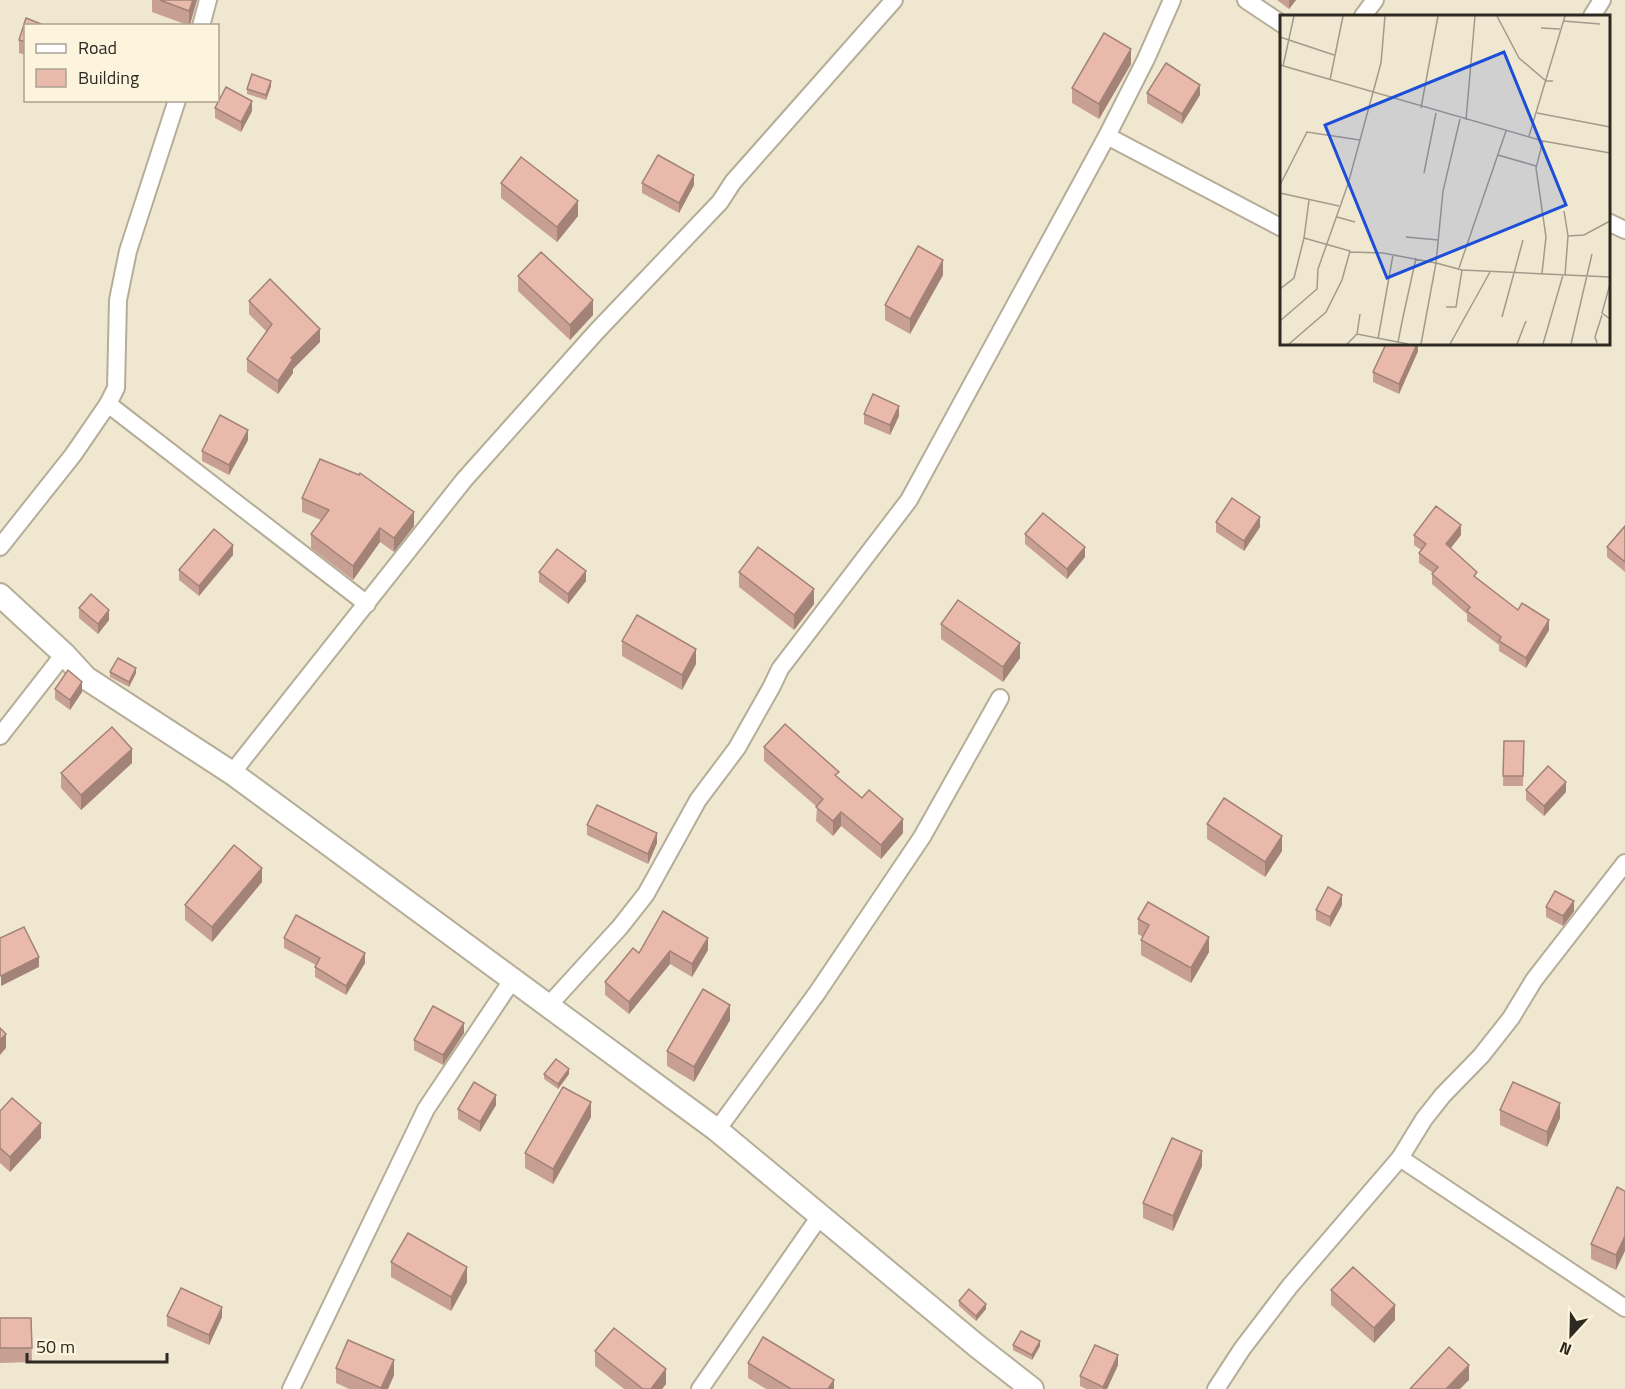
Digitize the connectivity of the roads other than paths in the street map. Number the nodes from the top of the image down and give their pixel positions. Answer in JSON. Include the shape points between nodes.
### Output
{"nodes":[{"id":1,"x":208,"y":0,"type":"edge"},
{"id":2,"x":894,"y":0,"type":"edge"},
{"id":3,"x":1172,"y":0,"type":"edge"},
{"id":4,"x":1246,"y":0,"type":"edge"},
{"id":5,"x":1375,"y":0,"type":"edge"},
{"id":6,"x":1602,"y":0,"type":"edge"},
{"id":7,"x":1364,"y":15,"type":"edge"},
{"id":8,"x":1593,"y":15,"type":"edge"},
{"id":9,"x":1280,"y":23,"type":"edge"},
{"id":10,"x":202,"y":24,"type":"edge"},
{"id":11,"x":176,"y":102,"type":"edge"},
{"id":12,"x":1107,"y":136,"type":"junction"},
{"id":13,"x":1610,"y":223,"type":"edge"},
{"id":14,"x":1280,"y":227,"type":"edge"},
{"id":15,"x":1625,"y":230,"type":"edge"},
{"id":16,"x":108,"y":404,"type":"junction"},
{"id":17,"x":0,"y":547,"type":"edge"},
{"id":18,"x":0,"y":595,"type":"edge"},
{"id":19,"x":367,"y":604,"type":"junction"},
{"id":20,"x":64,"y":654,"type":"junction"},
{"id":21,"x":1000,"y":698,"type":"dead end"},
{"id":22,"x":0,"y":736,"type":"edge"},
{"id":23,"x":232,"y":773,"type":"junction"},
{"id":24,"x":1625,"y":863,"type":"edge"},
{"id":25,"x":513,"y":979,"type":"junction"},
{"id":26,"x":548,"y":1005,"type":"junction"},
{"id":27,"x":717,"y":1130,"type":"junction"},
{"id":28,"x":1400,"y":1158,"type":"junction"},
{"id":29,"x":820,"y":1216,"type":"junction"},
{"id":30,"x":1625,"y":1308,"type":"edge"},
{"id":31,"x":291,"y":1389,"type":"edge"},
{"id":32,"x":700,"y":1389,"type":"edge"},
{"id":33,"x":1032,"y":1389,"type":"edge"},
{"id":34,"x":1216,"y":1389,"type":"edge"}],
"edges":[{"from":1,"to":10,"type":"street"},
{"from":2,"to":19,"type":"street","via":[[733,182],[720,202],[464,480]]},
{"from":3,"to":12,"type":"street"},
{"from":4,"to":9,"type":"street"},
{"from":5,"to":7,"type":"street"},
{"from":6,"to":8,"type":"street"},
{"from":11,"to":16,"type":"street","via":[[128,251],[118,300],[116,388]]},
{"from":12,"to":14,"type":"street"},
{"from":12,"to":26,"type":"street","via":[[909,500],[780,669],[737,748],[698,800],[646,894]]},
{"from":13,"to":15,"type":"street"},
{"from":16,"to":17,"type":"street"},
{"from":16,"to":19,"type":"street"},
{"from":18,"to":20,"type":"street"},
{"from":19,"to":23,"type":"street"},
{"from":20,"to":22,"type":"street"},
{"from":20,"to":23,"type":"street","via":[[86,678]]},
{"from":21,"to":27,"type":"street","via":[[922,837],[817,993]]},
{"from":23,"to":25,"type":"street"},
{"from":24,"to":28,"type":"street","via":[[1481,1056],[1424,1119]]},
{"from":25,"to":26,"type":"street"},
{"from":25,"to":31,"type":"street","via":[[426,1108]]},
{"from":26,"to":27,"type":"street"},
{"from":27,"to":29,"type":"street"},
{"from":28,"to":30,"type":"street"},
{"from":28,"to":34,"type":"street","via":[[1290,1286]]},
{"from":29,"to":32,"type":"street"},
{"from":29,"to":33,"type":"street"}]}
